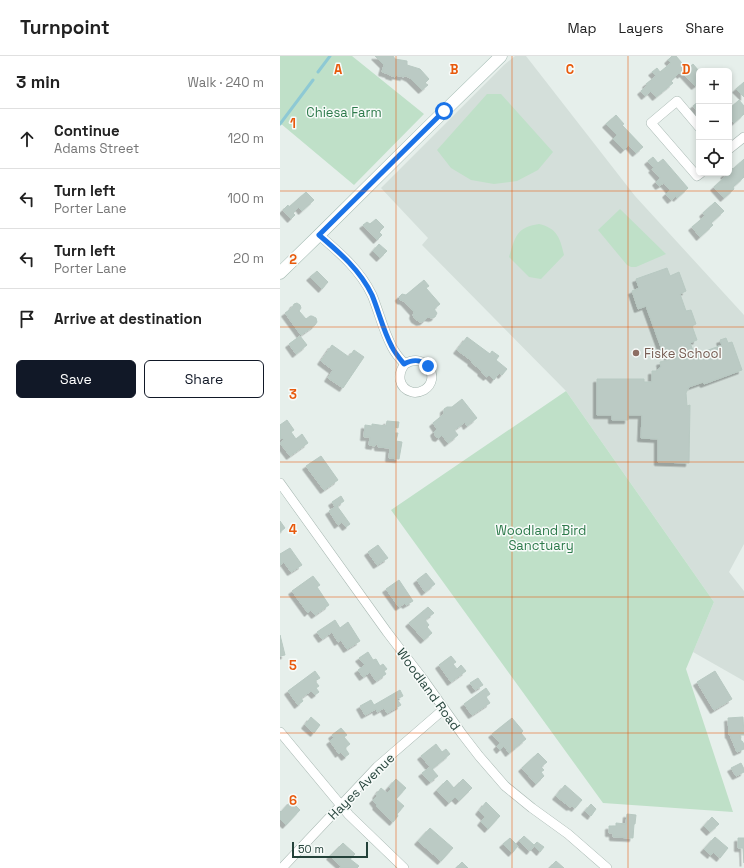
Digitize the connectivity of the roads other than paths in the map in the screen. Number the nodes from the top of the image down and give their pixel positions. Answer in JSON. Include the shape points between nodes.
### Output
{"nodes":[{"id":1,"x":501,"y":56,"type":"edge"},
{"id":2,"x":696,"y":123,"type":"edge"},
{"id":3,"x":744,"y":137,"type":"edge"},
{"id":4,"x":732,"y":147,"type":"edge"},
{"id":5,"x":696,"y":175,"type":"edge"},
{"id":6,"x":319,"y":235,"type":"junction"},
{"id":7,"x":280,"y":273,"type":"edge"},
{"id":8,"x":404,"y":364,"type":"dead end"},
{"id":9,"x":280,"y":483,"type":"edge"},
{"id":10,"x":444,"y":710,"type":"junction"},
{"id":11,"x":280,"y":732,"type":"edge"},
{"id":12,"x":341,"y":806,"type":"junction"},
{"id":13,"x":282,"y":868,"type":"edge"},
{"id":14,"x":404,"y":868,"type":"edge"},
{"id":15,"x":606,"y":868,"type":"edge"}],
"edges":[{"from":1,"to":6,"type":"main road"},
{"from":2,"to":5,"type":"street","via":[[677,101],[651,123]]},
{"from":3,"to":4,"type":"street"},
{"from":6,"to":7,"type":"main road"},
{"from":6,"to":8,"type":"street","via":[[348,261],[365,283],[392,348]]},
{"from":9,"to":10,"type":"street","name":"Woodland Road"},
{"from":10,"to":12,"type":"street","name":"Hayes Avenue","via":[[377,767]]},
{"from":10,"to":15,"type":"street","name":"Woodland Road","via":[[505,786],[568,834]]},
{"from":11,"to":12,"type":"street"},
{"from":12,"to":13,"type":"street","name":"Hayes Avenue"},
{"from":12,"to":14,"type":"street"}]}
